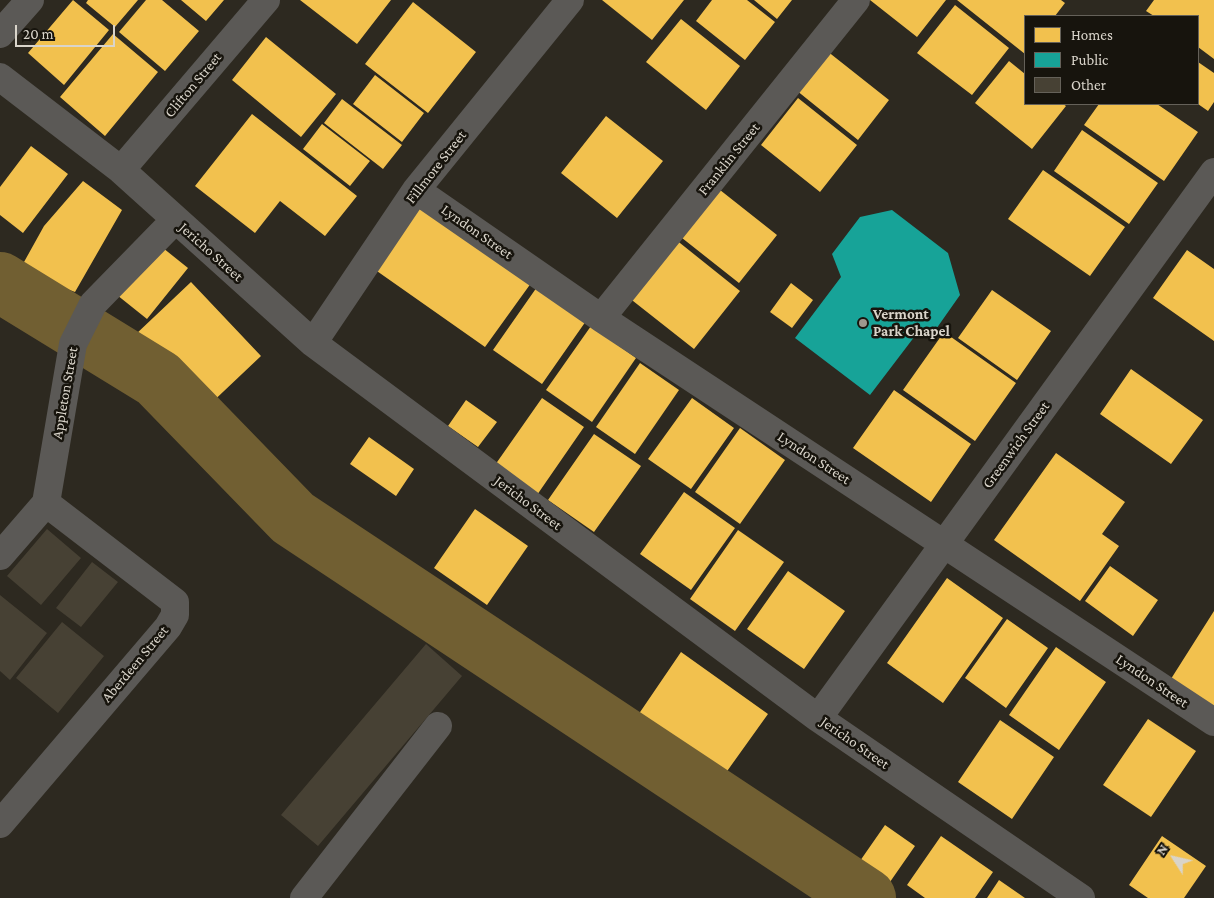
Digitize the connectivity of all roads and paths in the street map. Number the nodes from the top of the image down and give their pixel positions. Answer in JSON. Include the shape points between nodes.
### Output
{"nodes":[{"id":1,"x":30,"y":0,"type":"edge"},
{"id":2,"x":266,"y":0,"type":"edge"},
{"id":3,"x":570,"y":0,"type":"edge"},
{"id":4,"x":856,"y":0,"type":"edge"},
{"id":5,"x":0,"y":34,"type":"edge"},
{"id":6,"x":0,"y":77,"type":"edge"},
{"id":7,"x":121,"y":170,"type":"junction"},
{"id":8,"x":1214,"y":172,"type":"edge"},
{"id":9,"x":416,"y":190,"type":"junction"},
{"id":10,"x":175,"y":220,"type":"junction"},
{"id":11,"x":601,"y":318,"type":"junction"},
{"id":12,"x":313,"y":343,"type":"junction"},
{"id":13,"x":46,"y":503,"type":"junction"},
{"id":14,"x":944,"y":543,"type":"junction"},
{"id":15,"x":0,"y":556,"type":"edge"},
{"id":16,"x":818,"y":718,"type":"junction"},
{"id":17,"x":1214,"y":722,"type":"edge"},
{"id":18,"x":438,"y":726,"type":"dead end"},
{"id":19,"x":0,"y":824,"type":"edge"},
{"id":20,"x":304,"y":898,"type":"edge"},
{"id":21,"x":1081,"y":898,"type":"edge"}],
"edges":[{"from":1,"to":5,"type":"street"},
{"from":2,"to":7,"type":"street","name":"Clifton Street"},
{"from":3,"to":9,"type":"street","name":"Fillmore Street"},
{"from":4,"to":11,"type":"street","name":"Franklin Street"},
{"from":6,"to":7,"type":"street","name":"Jericho Street"},
{"from":7,"to":10,"type":"street","name":"Jericho Street"},
{"from":8,"to":14,"type":"street","name":"Greenwich Street"},
{"from":9,"to":11,"type":"street","name":"Lyndon Street"},
{"from":9,"to":12,"type":"street","name":"Fillmore Street"},
{"from":10,"to":12,"type":"street","name":"Jericho Street"},
{"from":10,"to":13,"type":"street","name":"Appleton Street","via":[[93,304],[73,344]]},
{"from":11,"to":14,"type":"street","name":"Lyndon Street"},
{"from":12,"to":16,"type":"street","name":"Jericho Street"},
{"from":13,"to":15,"type":"street"},
{"from":13,"to":19,"type":"street","name":"Aberdeen Street","via":[[175,602],[175,615]]},
{"from":14,"to":16,"type":"street","name":"Greenwich Street"},
{"from":14,"to":17,"type":"street","name":"Lyndon Street"},
{"from":16,"to":21,"type":"street","name":"Jericho Street"},
{"from":18,"to":20,"type":"street"}]}
